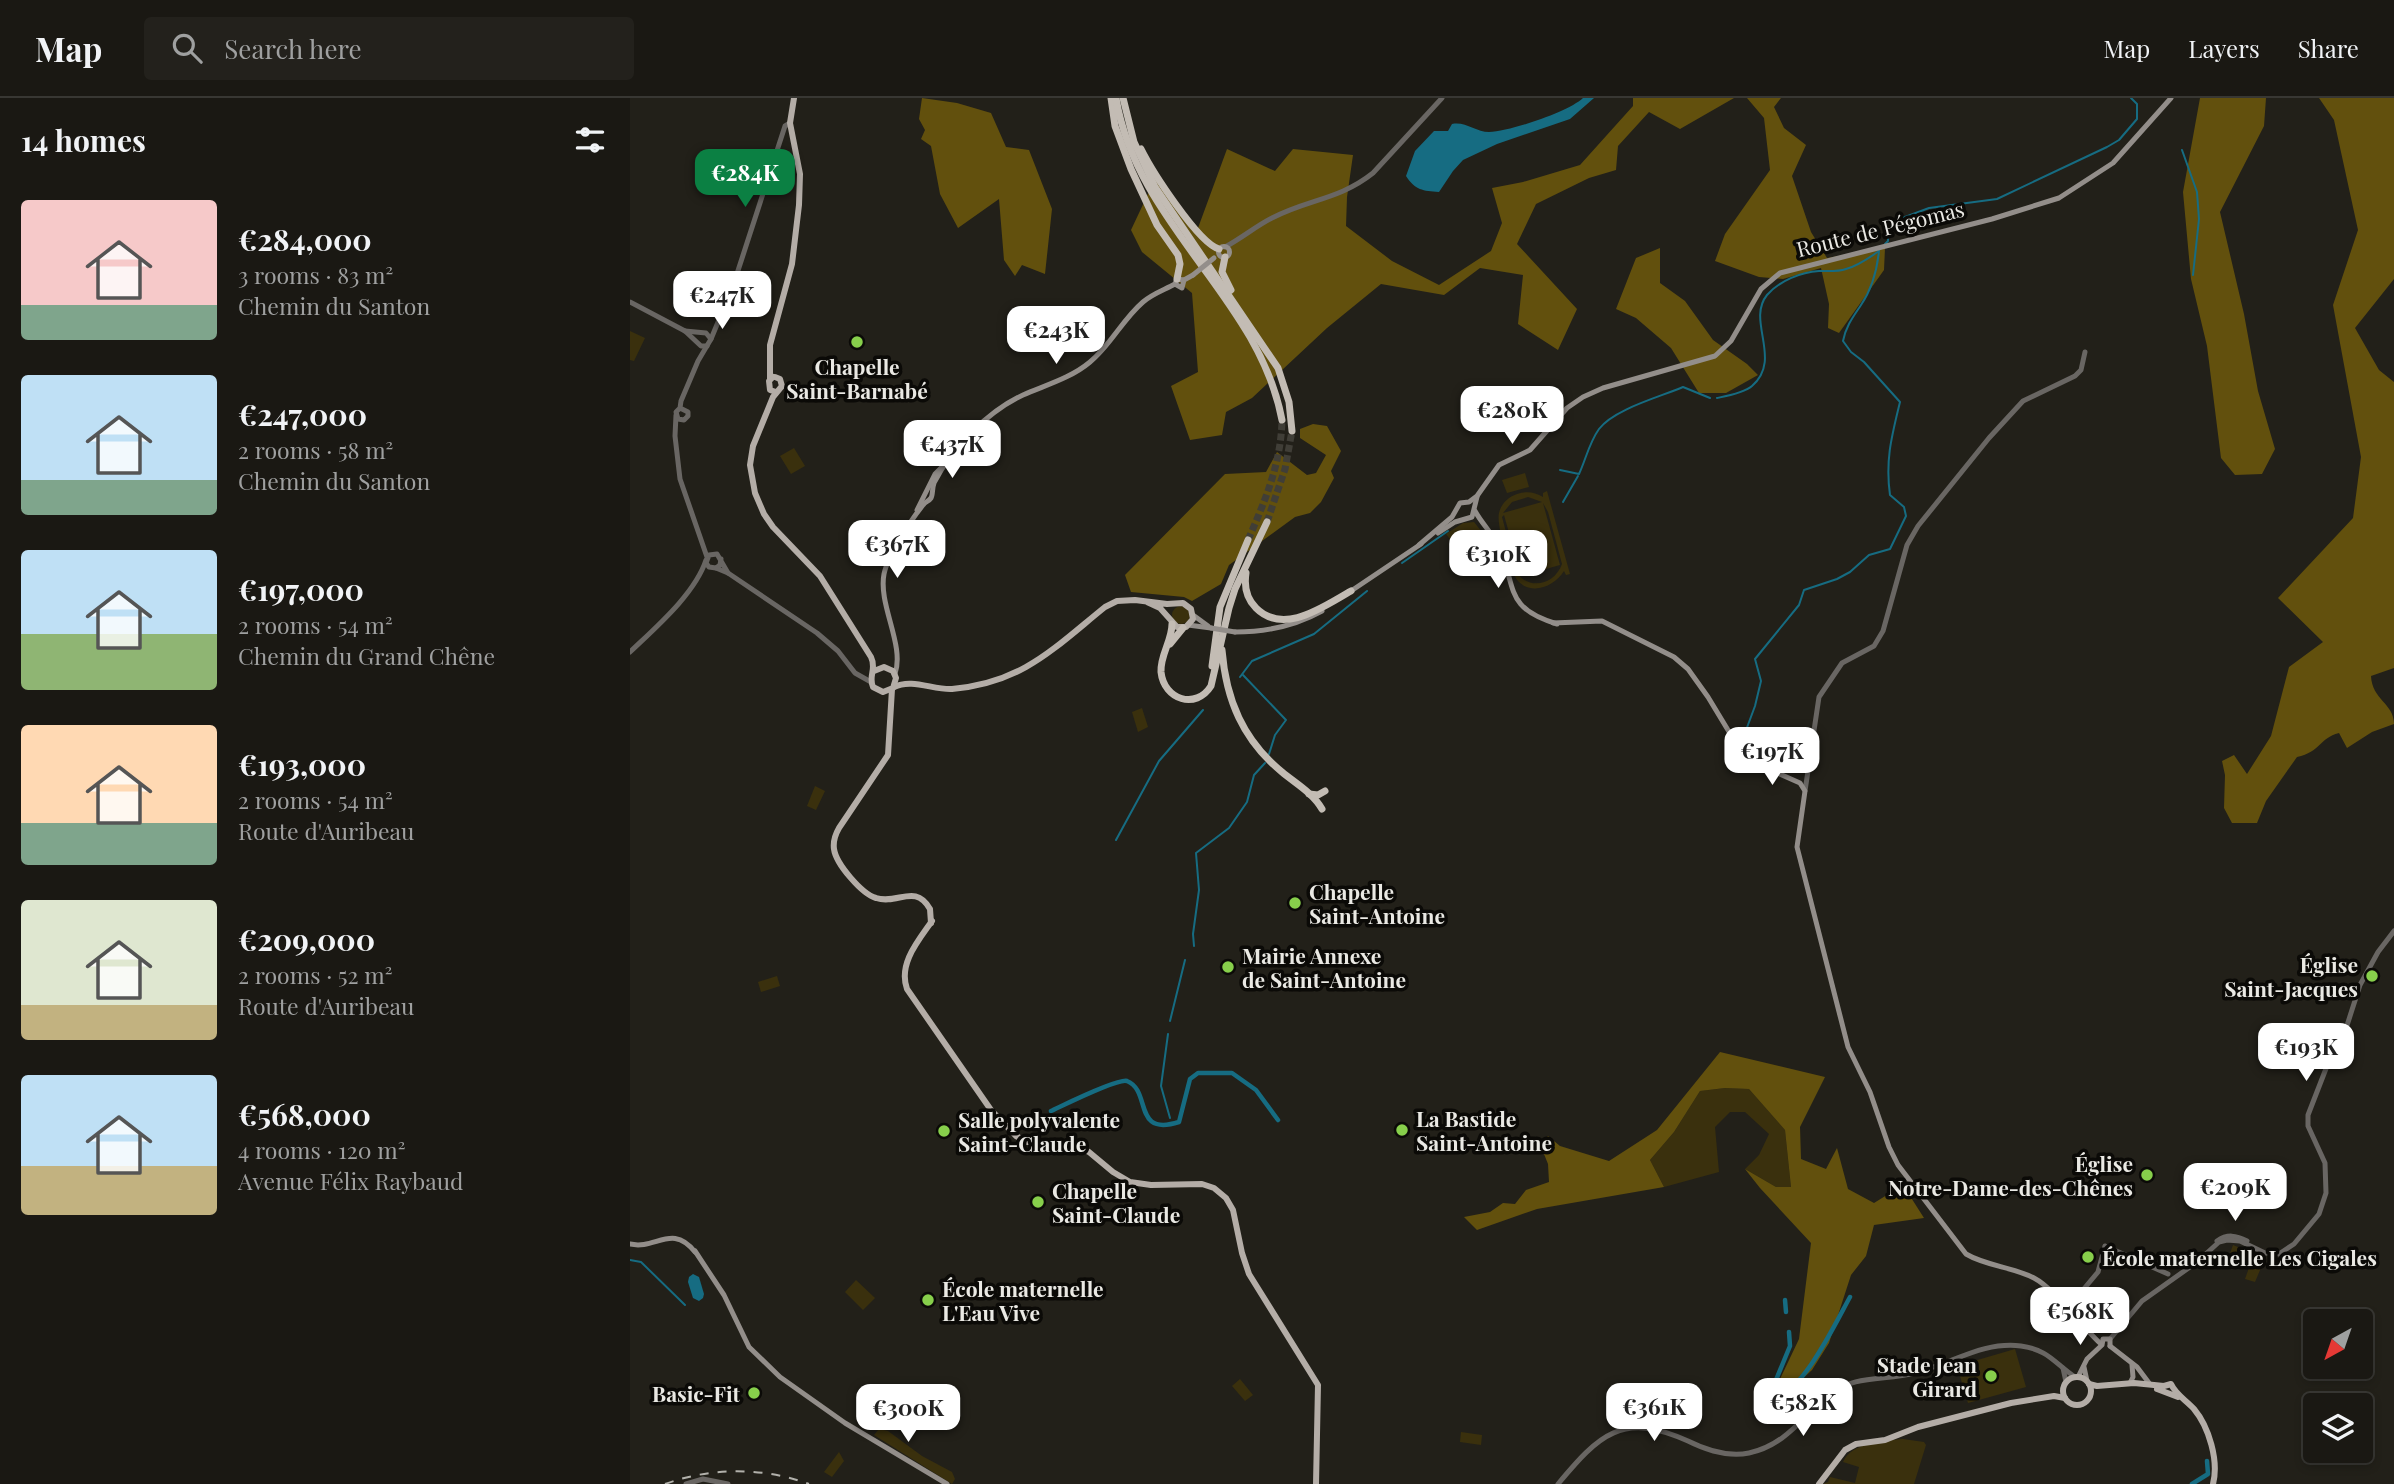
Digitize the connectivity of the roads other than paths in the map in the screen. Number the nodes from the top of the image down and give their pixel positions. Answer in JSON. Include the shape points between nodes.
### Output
{"nodes":[{"id":1,"x":794,"y":98,"type":"edge"},
{"id":2,"x":1111,"y":98,"type":"edge"},
{"id":3,"x":1116,"y":98,"type":"edge"},
{"id":4,"x":1123,"y":98,"type":"edge"},
{"id":5,"x":1442,"y":98,"type":"edge"},
{"id":6,"x":2171,"y":98,"type":"edge"},
{"id":7,"x":1126,"y":117,"type":"junction"},
{"id":8,"x":788,"y":124,"type":"junction"},
{"id":9,"x":1222,"y":253,"type":"junction"},
{"id":10,"x":1179,"y":281,"type":"junction"},
{"id":11,"x":630,"y":302,"type":"edge"},
{"id":12,"x":719,"y":320,"type":"junction"},
{"id":13,"x":685,"y":331,"type":"junction"},
{"id":14,"x":702,"y":333,"type":"junction"},
{"id":15,"x":711,"y":339,"type":"junction"},
{"id":16,"x":698,"y":343,"type":"junction"},
{"id":17,"x":707,"y":346,"type":"junction"},
{"id":18,"x":2085,"y":352,"type":"dead end"},
{"id":19,"x":1269,"y":353,"type":"junction"},
{"id":20,"x":698,"y":361,"type":"junction"},
{"id":21,"x":773,"y":378,"type":"junction"},
{"id":22,"x":773,"y":391,"type":"junction"},
{"id":23,"x":683,"y":408,"type":"junction"},
{"id":24,"x":676,"y":415,"type":"junction"},
{"id":25,"x":1282,"y":420,"type":"tunnel mouth"},
{"id":26,"x":682,"y":421,"type":"junction"},
{"id":27,"x":675,"y":429,"type":"junction"},
{"id":28,"x":1292,"y":431,"type":"tunnel mouth"},
{"id":29,"x":1457,"y":511,"type":"junction"},
{"id":30,"x":1474,"y":511,"type":"junction"},
{"id":31,"x":1463,"y":519,"type":"junction"},
{"id":32,"x":1267,"y":522,"type":"tunnel mouth"},
{"id":33,"x":1259,"y":538,"type":"junction"},
{"id":34,"x":1248,"y":540,"type":"tunnel mouth"},
{"id":35,"x":704,"y":543,"type":"junction"},
{"id":36,"x":1419,"y":545,"type":"junction"},
{"id":37,"x":719,"y":556,"type":"junction"},
{"id":38,"x":707,"y":558,"type":"junction"},
{"id":39,"x":714,"y":568,"type":"junction"},
{"id":40,"x":728,"y":573,"type":"junction"},
{"id":41,"x":701,"y":574,"type":"junction"},
{"id":42,"x":1351,"y":591,"type":"junction"},
{"id":43,"x":1147,"y":602,"type":"junction"},
{"id":44,"x":1176,"y":604,"type":"junction"},
{"id":45,"x":1193,"y":615,"type":"junction"},
{"id":46,"x":1170,"y":620,"type":"junction"},
{"id":47,"x":1186,"y":626,"type":"junction"},
{"id":48,"x":1211,"y":628,"type":"junction"},
{"id":49,"x":1222,"y":637,"type":"junction"},
{"id":50,"x":893,"y":640,"type":"junction"},
{"id":51,"x":630,"y":652,"type":"edge"},
{"id":52,"x":874,"y":662,"type":"junction"},
{"id":53,"x":884,"y":667,"type":"junction"},
{"id":54,"x":870,"y":677,"type":"junction"},
{"id":55,"x":898,"y":678,"type":"junction"},
{"id":56,"x":893,"y":688,"type":"junction"},
{"id":57,"x":883,"y":692,"type":"junction"},
{"id":58,"x":890,"y":702,"type":"junction"},
{"id":59,"x":1807,"y":773,"type":"junction"},
{"id":60,"x":1803,"y":787,"type":"junction"},
{"id":61,"x":1325,"y":791,"type":"dead end"},
{"id":62,"x":1309,"y":794,"type":"junction"},
{"id":63,"x":1322,"y":808,"type":"dead end"},
{"id":64,"x":932,"y":921,"type":"junction"},
{"id":65,"x":2394,"y":931,"type":"edge"},
{"id":66,"x":921,"y":936,"type":"junction"},
{"id":67,"x":913,"y":957,"type":"junction"},
{"id":68,"x":913,"y":999,"type":"junction"},
{"id":69,"x":630,"y":1244,"type":"edge"},
{"id":70,"x":2170,"y":1277,"type":"junction"},
{"id":71,"x":2067,"y":1309,"type":"junction"},
{"id":72,"x":2110,"y":1339,"type":"junction"},
{"id":73,"x":2098,"y":1342,"type":"junction"},
{"id":74,"x":2110,"y":1346,"type":"junction"},
{"id":75,"x":2130,"y":1363,"type":"junction"},
{"id":76,"x":2061,"y":1366,"type":"junction"},
{"id":77,"x":2084,"y":1367,"type":"junction"},
{"id":78,"x":2077,"y":1377,"type":"junction"},
{"id":79,"x":2088,"y":1383,"type":"junction"},
{"id":80,"x":2130,"y":1383,"type":"junction"},
{"id":81,"x":2149,"y":1383,"type":"junction"},
{"id":82,"x":2065,"y":1385,"type":"junction"},
{"id":83,"x":2163,"y":1388,"type":"junction"},
{"id":84,"x":2090,"y":1394,"type":"junction"},
{"id":85,"x":2048,"y":1396,"type":"junction"},
{"id":86,"x":2065,"y":1398,"type":"junction"},
{"id":87,"x":686,"y":1484,"type":"edge"},
{"id":88,"x":728,"y":1484,"type":"edge"},
{"id":89,"x":947,"y":1484,"type":"edge"},
{"id":90,"x":1315,"y":1484,"type":"edge"},
{"id":91,"x":1558,"y":1484,"type":"edge"},
{"id":92,"x":1819,"y":1484,"type":"edge"},
{"id":93,"x":2211,"y":1484,"type":"edge"}],
"edges":[{"from":1,"to":8,"type":"main road"},
{"from":2,"to":10,"type":"highway","via":[[1115,126],[1131,169],[1157,225],[1178,255]]},
{"from":3,"to":25,"type":"highway","via":[[1128,144],[1149,190],[1258,349]]},
{"from":4,"to":7,"type":"highway"},
{"from":5,"to":9,"type":"street","via":[[1361,182],[1341,194],[1274,217]]},
{"from":6,"to":30,"type":"main road","name":"Route de Pégomas","via":[[2113,163],[2059,198],[1780,273],[1761,289],[1722,352],[1583,397],[1567,408],[1530,450],[1499,465],[1477,496]]},
{"from":7,"to":9,"type":"highway","via":[[1155,173],[1202,238]]},
{"from":7,"to":19,"type":"highway","via":[[1154,187]]},
{"from":8,"to":12,"type":"street"},
{"from":8,"to":21,"type":"main road","via":[[800,174],[799,205],[792,264],[770,345]]},
{"from":9,"to":10,"type":"main road","bridge":true},
{"from":9,"to":19,"type":"highway","via":[[1223,278]]},
{"from":10,"to":50,"type":"main road","via":[[1142,303],[1087,364],[987,418],[947,462],[884,574]]},
{"from":11,"to":13,"type":"street"},
{"from":12,"to":14,"type":"street"},
{"from":12,"to":15,"type":"street"},
{"from":13,"to":14,"type":"street"},
{"from":13,"to":16,"type":"street"},
{"from":14,"to":15,"type":"street"},
{"from":14,"to":16,"type":"street"},
{"from":15,"to":17,"type":"street"},
{"from":16,"to":17,"type":"street"},
{"from":16,"to":20,"type":"street"},
{"from":17,"to":20,"type":"street"},
{"from":18,"to":59,"type":"street","via":[[2075,376],[2023,401],[1910,536],[1884,631],[1874,646],[1842,663],[1819,697]]},
{"from":19,"to":28,"type":"highway","via":[[1285,385]]},
{"from":20,"to":23,"type":"street"},
{"from":21,"to":22,"type":"main road","via":[[768,383]]},
{"from":21,"to":22,"type":"main road","via":[[780,379],[782,388]]},
{"from":22,"to":52,"type":"main road","via":[[752,446],[752,485],[774,527],[820,576]]},
{"from":23,"to":24,"type":"street"},
{"from":23,"to":26,"type":"street","via":[[688,416]]},
{"from":24,"to":26,"type":"street"},
{"from":24,"to":27,"type":"street"},
{"from":26,"to":27,"type":"street"},
{"from":27,"to":35,"type":"street","via":[[680,479]]},
{"from":29,"to":30,"type":"main road","name":"Route de Pégomas","via":[[1460,503]]},
{"from":29,"to":31,"type":"main road"},
{"from":29,"to":36,"type":"main road","name":"Route de Pégomas"},
{"from":30,"to":31,"type":"main road"},
{"from":30,"to":60,"type":"main road","via":[[1500,548],[1517,602],[1553,623],[1593,620],[1665,651],[1681,663],[1714,706],[1737,745],[1764,767]]},
{"from":31,"to":36,"type":"main road"},
{"from":32,"to":33,"type":"highway"},
{"from":33,"to":42,"type":"highway","via":[[1245,583],[1249,599],[1264,614],[1278,619],[1299,617]]},
{"from":33,"to":49,"type":"highway","via":[[1235,589]]},
{"from":34,"to":47,"type":"highway","via":[[1220,607],[1210,679],[1204,690],[1192,697],[1173,690],[1164,663],[1169,647]]},
{"from":35,"to":37,"type":"street"},
{"from":35,"to":38,"type":"street"},
{"from":36,"to":42,"type":"main road"},
{"from":37,"to":38,"type":"street","via":[[713,553]]},
{"from":37,"to":39,"type":"street","via":[[720,565]]},
{"from":37,"to":40,"type":"street"},
{"from":38,"to":39,"type":"street"},
{"from":38,"to":41,"type":"street"},
{"from":39,"to":40,"type":"street"},
{"from":39,"to":41,"type":"street"},
{"from":40,"to":54,"type":"street","via":[[817,633],[855,673]]},
{"from":41,"to":51,"type":"street"},
{"from":42,"to":48,"type":"main road","bridge":true,"via":[[1301,621],[1267,630]]},
{"from":43,"to":44,"type":"main road"},
{"from":43,"to":46,"type":"main road"},
{"from":43,"to":55,"type":"main road","via":[[1112,602],[1012,676],[950,689]]},
{"from":44,"to":45,"type":"main road","via":[[1186,604]]},
{"from":44,"to":46,"type":"main road","via":[[1170,609]]},
{"from":45,"to":47,"type":"main road"},
{"from":45,"to":48,"type":"main road"},
{"from":46,"to":47,"type":"main road"},
{"from":46,"to":49,"type":"highway","via":[[1162,676],[1172,694],[1184,700],[1198,699],[1209,689]]},
{"from":47,"to":48,"type":"main road"},
{"from":49,"to":62,"type":"highway","via":[[1224,678],[1247,734],[1268,760]]},
{"from":50,"to":53,"type":"main road","via":[[893,658]]},
{"from":50,"to":55,"type":"main road"},
{"from":52,"to":53,"type":"main road"},
{"from":52,"to":54,"type":"main road"},
{"from":53,"to":54,"type":"main road"},
{"from":53,"to":55,"type":"main road"},
{"from":54,"to":57,"type":"main road","via":[[875,689]]},
{"from":55,"to":56,"type":"main road"},
{"from":56,"to":57,"type":"main road"},
{"from":56,"to":58,"type":"main road"},
{"from":57,"to":58,"type":"main road"},
{"from":58,"to":64,"type":"main road","via":[[888,755],[839,828],[834,849],[865,892],[881,900],[919,897],[929,906]]},
{"from":59,"to":60,"type":"street"},
{"from":59,"to":60,"type":"street"},
{"from":60,"to":71,"type":"main road","via":[[1797,847],[1842,1026],[1898,1165],[1969,1256],[2036,1279]]},
{"from":61,"to":62,"type":"highway"},
{"from":62,"to":63,"type":"highway"},
{"from":64,"to":66,"type":"main road"},
{"from":64,"to":67,"type":"main road"},
{"from":65,"to":70,"type":"street","via":[[2360,985],[2342,1041],[2308,1115],[2308,1126],[2325,1163],[2323,1208],[2285,1251],[2272,1255],[2227,1240]]},
{"from":66,"to":67,"type":"main road"},
{"from":66,"to":68,"type":"main road","via":[[904,976]]},
{"from":67,"to":68,"type":"main road","via":[[907,976]]},
{"from":68,"to":90,"type":"main road","via":[[1016,1136],[1027,1142],[1073,1144],[1138,1184],[1202,1184],[1223,1193],[1233,1210],[1249,1274],[1318,1385]]},
{"from":69,"to":89,"type":"main road","via":[[673,1238],[684,1241],[724,1295],[749,1348],[780,1377],[845,1423]]},
{"from":70,"to":71,"type":"street","via":[[2105,1246],[2098,1272]]},
{"from":70,"to":72,"type":"street"},
{"from":71,"to":73,"type":"main road"},
{"from":72,"to":73,"type":"main road"},
{"from":72,"to":74,"type":"main road"},
{"from":73,"to":74,"type":"main road"},
{"from":73,"to":77,"type":"main road"},
{"from":74,"to":75,"type":"main road"},
{"from":75,"to":80,"type":"main road","via":[[2134,1369]]},
{"from":75,"to":81,"type":"main road"},
{"from":76,"to":78,"type":"street"},
{"from":76,"to":82,"type":"street"},
{"from":76,"to":91,"type":"street","via":[[2046,1353],[2008,1345],[1975,1351],[1917,1373],[1861,1379],[1829,1395],[1782,1440],[1748,1453],[1712,1450],[1655,1429],[1627,1429],[1598,1440]]},
{"from":77,"to":78,"type":"main road"},
{"from":77,"to":79,"type":"main road"},
{"from":78,"to":79,"type":"main road"},
{"from":78,"to":82,"type":"main road"},
{"from":79,"to":80,"type":"main road"},
{"from":79,"to":84,"type":"main road"},
{"from":80,"to":81,"type":"main road"},
{"from":81,"to":83,"type":"main road"},
{"from":82,"to":85,"type":"main road"},
{"from":82,"to":86,"type":"main road"},
{"from":83,"to":84,"type":"main road","via":[[2125,1386]]},
{"from":83,"to":93,"type":"main road","via":[[2165,1394],[2172,1392],[2191,1409],[2201,1425]]},
{"from":84,"to":86,"type":"main road","via":[[2079,1404]]},
{"from":85,"to":86,"type":"main road"},
{"from":85,"to":92,"type":"main road","via":[[1856,1444],[1845,1450]]},
{"from":87,"to":88,"type":"street","via":[[703,1479]]}]}
